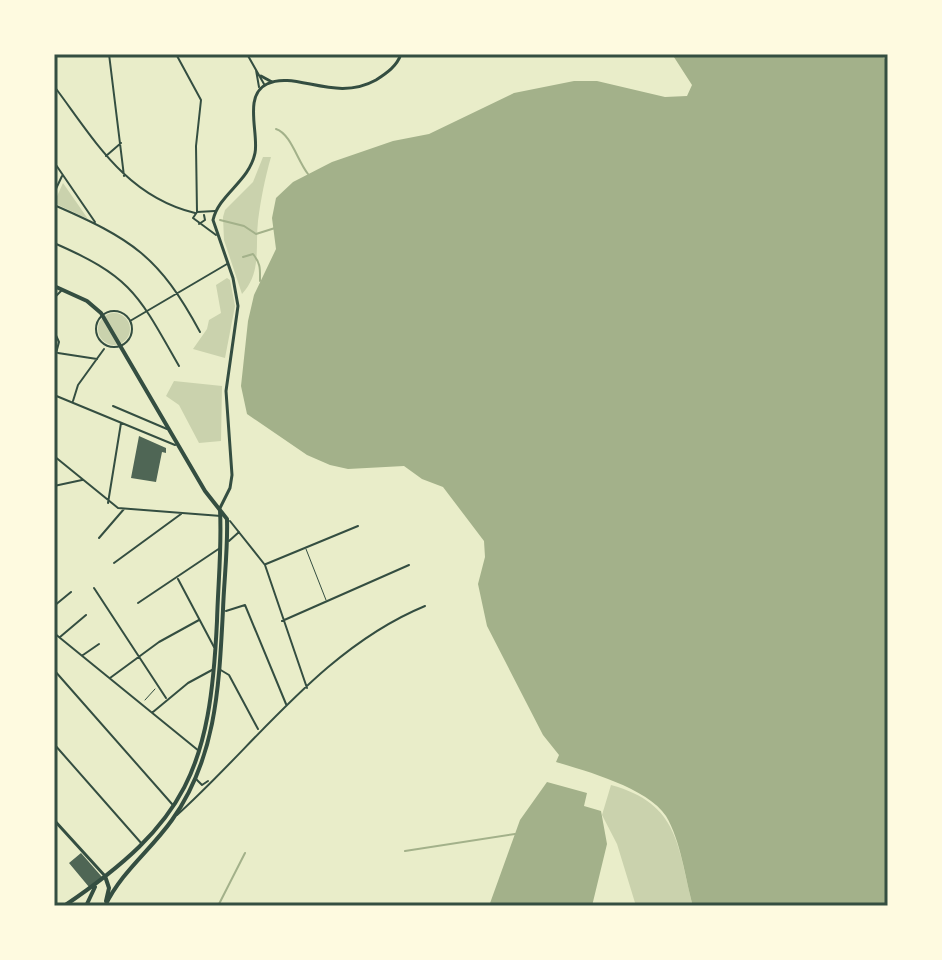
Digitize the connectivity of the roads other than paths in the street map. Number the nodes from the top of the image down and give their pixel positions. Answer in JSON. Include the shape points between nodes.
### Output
{"nodes":[{"id":1,"x":109,"y":54,"type":"edge"},
{"id":2,"x":127,"y":54,"type":"edge"},
{"id":3,"x":144,"y":54,"type":"edge"},
{"id":4,"x":176,"y":54,"type":"edge"},
{"id":5,"x":247,"y":54,"type":"edge"},
{"id":6,"x":401,"y":54,"type":"edge"},
{"id":7,"x":254,"y":65,"type":"junction"},
{"id":8,"x":261,"y":76,"type":"junction"},
{"id":9,"x":272,"y":82,"type":"junction"},
{"id":10,"x":264,"y":85,"type":"junction"},
{"id":11,"x":54,"y":86,"type":"edge"},
{"id":12,"x":259,"y":91,"type":"junction"},
{"id":13,"x":121,"y":142,"type":"junction"},
{"id":14,"x":106,"y":156,"type":"junction"},
{"id":15,"x":54,"y":162,"type":"edge"},
{"id":16,"x":63,"y":175,"type":"junction"},
{"id":17,"x":124,"y":177,"type":"junction"},
{"id":18,"x":54,"y":193,"type":"edge"},
{"id":19,"x":54,"y":205,"type":"edge"},
{"id":20,"x":184,"y":210,"type":"junction"},
{"id":21,"x":215,"y":211,"type":"junction"},
{"id":22,"x":199,"y":212,"type":"junction"},
{"id":23,"x":193,"y":218,"type":"junction"},
{"id":24,"x":96,"y":223,"type":"junction"},
{"id":25,"x":199,"y":224,"type":"junction"},
{"id":26,"x":216,"y":235,"type":"junction"},
{"id":27,"x":54,"y":243,"type":"edge"},
{"id":28,"x":228,"y":264,"type":"junction"},
{"id":29,"x":54,"y":286,"type":"edge"},
{"id":30,"x":62,"y":289,"type":"junction"},
{"id":31,"x":178,"y":292,"type":"junction"},
{"id":32,"x":54,"y":298,"type":"edge"},
{"id":33,"x":147,"y":310,"type":"junction"},
{"id":34,"x":101,"y":313,"type":"junction"},
{"id":35,"x":130,"y":321,"type":"junction"},
{"id":36,"x":54,"y":331,"type":"edge"},
{"id":37,"x":200,"y":332,"type":"dead end"},
{"id":38,"x":122,"y":345,"type":"junction"},
{"id":39,"x":105,"y":348,"type":"junction"},
{"id":40,"x":58,"y":353,"type":"junction"},
{"id":41,"x":98,"y":359,"type":"junction"},
{"id":42,"x":54,"y":361,"type":"edge"},
{"id":43,"x":179,"y":366,"type":"dead end"},
{"id":44,"x":54,"y":395,"type":"edge"},
{"id":45,"x":73,"y":401,"type":"junction"},
{"id":46,"x":113,"y":406,"type":"dead end"},
{"id":47,"x":121,"y":422,"type":"junction"},
{"id":48,"x":172,"y":431,"type":"junction"},
{"id":49,"x":180,"y":447,"type":"junction"},
{"id":50,"x":54,"y":456,"type":"edge"},
{"id":51,"x":83,"y":480,"type":"junction"},
{"id":52,"x":54,"y":486,"type":"edge"},
{"id":53,"x":108,"y":503,"type":"junction"},
{"id":54,"x":124,"y":509,"type":"junction"},
{"id":55,"x":220,"y":512,"type":"junction"},
{"id":56,"x":183,"y":513,"type":"junction"},
{"id":57,"x":227,"y":519,"type":"junction"},
{"id":58,"x":358,"y":526,"type":"dead end"},
{"id":59,"x":240,"y":532,"type":"junction"},
{"id":60,"x":99,"y":538,"type":"dead end"},
{"id":61,"x":226,"y":545,"type":"junction"},
{"id":62,"x":220,"y":547,"type":"junction"},
{"id":63,"x":305,"y":549,"type":"junction"},
{"id":64,"x":114,"y":563,"type":"dead end"},
{"id":65,"x":265,"y":565,"type":"junction"},
{"id":66,"x":409,"y":565,"type":"dead end"},
{"id":67,"x":177,"y":578,"type":"junction"},
{"id":68,"x":94,"y":588,"type":"dead end"},
{"id":69,"x":71,"y":592,"type":"dead end"},
{"id":70,"x":327,"y":602,"type":"junction"},
{"id":71,"x":138,"y":603,"type":"dead end"},
{"id":72,"x":54,"y":606,"type":"edge"},
{"id":73,"x":425,"y":606,"type":"dead end"},
{"id":74,"x":223,"y":612,"type":"junction"},
{"id":75,"x":86,"y":615,"type":"dead end"},
{"id":76,"x":199,"y":620,"type":"junction"},
{"id":77,"x":282,"y":621,"type":"junction"},
{"id":78,"x":54,"y":633,"type":"edge"},
{"id":79,"x":59,"y":638,"type":"junction"},
{"id":80,"x":99,"y":644,"type":"dead end"},
{"id":81,"x":215,"y":649,"type":"junction"},
{"id":82,"x":82,"y":656,"type":"junction"},
{"id":83,"x":137,"y":657,"type":"junction"},
{"id":84,"x":217,"y":669,"type":"junction"},
{"id":85,"x":54,"y":670,"type":"edge"},
{"id":86,"x":110,"y":678,"type":"junction"},
{"id":87,"x":307,"y":688,"type":"junction"},
{"id":88,"x":166,"y":699,"type":"junction"},
{"id":89,"x":287,"y":705,"type":"junction"},
{"id":90,"x":151,"y":714,"type":"junction"},
{"id":91,"x":258,"y":730,"type":"junction"},
{"id":92,"x":54,"y":744,"type":"edge"},
{"id":93,"x":200,"y":752,"type":"junction"},
{"id":94,"x":196,"y":779,"type":"junction"},
{"id":95,"x":213,"y":779,"type":"junction"},
{"id":96,"x":174,"y":806,"type":"junction"},
{"id":97,"x":54,"y":820,"type":"edge"},
{"id":98,"x":172,"y":820,"type":"junction"},
{"id":99,"x":143,"y":845,"type":"junction"},
{"id":100,"x":105,"y":876,"type":"junction"},
{"id":101,"x":64,"y":906,"type":"edge"},
{"id":102,"x":86,"y":906,"type":"edge"},
{"id":103,"x":105,"y":906,"type":"edge"}],
"edges":[{"from":1,"to":13,"type":"street"},
{"from":2,"to":3,"type":"street"},
{"from":4,"to":22,"type":"street","via":[[201,100],[196,146]]},
{"from":5,"to":7,"type":"street"},
{"from":6,"to":9,"type":"street","via":[[384,75],[357,88]]},
{"from":7,"to":8,"type":"street"},
{"from":7,"to":12,"type":"street"},
{"from":8,"to":9,"type":"street"},
{"from":8,"to":10,"type":"street"},
{"from":9,"to":10,"type":"street"},
{"from":10,"to":12,"type":"street"},
{"from":11,"to":14,"type":"street"},
{"from":12,"to":21,"type":"street","via":[[253,162]]},
{"from":13,"to":14,"type":"street"},
{"from":13,"to":17,"type":"street"},
{"from":14,"to":17,"type":"street"},
{"from":15,"to":16,"type":"street"},
{"from":16,"to":18,"type":"street"},
{"from":16,"to":24,"type":"street"},
{"from":17,"to":20,"type":"street"},
{"from":19,"to":24,"type":"street"},
{"from":20,"to":22,"type":"street"},
{"from":20,"to":23,"type":"street"},
{"from":21,"to":22,"type":"street"},
{"from":21,"to":26,"type":"street"},
{"from":22,"to":23,"type":"street"},
{"from":22,"to":25,"type":"street","via":[[205,220]]},
{"from":23,"to":25,"type":"street"},
{"from":24,"to":31,"type":"street","via":[[153,260]]},
{"from":25,"to":26,"type":"street"},
{"from":26,"to":28,"type":"street"},
{"from":27,"to":33,"type":"street","via":[[115,274]]},
{"from":28,"to":31,"type":"street"},
{"from":28,"to":55,"type":"street","via":[[238,306],[226,391],[232,475]]},
{"from":29,"to":30,"type":"main road"},
{"from":30,"to":32,"type":"street"},
{"from":30,"to":34,"type":"main road"},
{"from":31,"to":33,"type":"street"},
{"from":31,"to":37,"type":"street"},
{"from":33,"to":35,"type":"street"},
{"from":33,"to":43,"type":"street"},
{"from":34,"to":35,"type":"street","via":[[120,313]]},
{"from":34,"to":38,"type":"main road"},
{"from":34,"to":39,"type":"street","via":[[98,331]]},
{"from":35,"to":38,"type":"street","via":[[129,338]]},
{"from":36,"to":40,"type":"street"},
{"from":38,"to":39,"type":"street"},
{"from":38,"to":48,"type":"main road"},
{"from":39,"to":41,"type":"street"},
{"from":40,"to":41,"type":"street"},
{"from":40,"to":42,"type":"street"},
{"from":41,"to":45,"type":"street"},
{"from":44,"to":45,"type":"street"},
{"from":45,"to":47,"type":"street"},
{"from":46,"to":48,"type":"street"},
{"from":47,"to":49,"type":"street"},
{"from":47,"to":53,"type":"street"},
{"from":48,"to":49,"type":"main road"},
{"from":49,"to":55,"type":"main road"},
{"from":50,"to":51,"type":"street"},
{"from":51,"to":52,"type":"street"},
{"from":51,"to":53,"type":"street"},
{"from":53,"to":54,"type":"street"},
{"from":54,"to":56,"type":"street"},
{"from":54,"to":60,"type":"street"},
{"from":55,"to":56,"type":"street"},
{"from":55,"to":57,"type":"main road"},
{"from":55,"to":62,"type":"main road"},
{"from":56,"to":64,"type":"street"},
{"from":57,"to":59,"type":"street"},
{"from":57,"to":61,"type":"main road"},
{"from":58,"to":63,"type":"street"},
{"from":59,"to":61,"type":"street"},
{"from":59,"to":65,"type":"street"},
{"from":61,"to":74,"type":"main road"},
{"from":62,"to":67,"type":"street"},
{"from":62,"to":81,"type":"main road"},
{"from":63,"to":65,"type":"street"},
{"from":63,"to":70,"type":"lane"},
{"from":65,"to":77,"type":"street"},
{"from":66,"to":70,"type":"street"},
{"from":67,"to":71,"type":"street"},
{"from":67,"to":76,"type":"street"},
{"from":68,"to":83,"type":"street"},
{"from":69,"to":72,"type":"street"},
{"from":70,"to":77,"type":"street"},
{"from":73,"to":87,"type":"street","via":[[376,635]]},
{"from":74,"to":84,"type":"main road"},
{"from":74,"to":89,"type":"street","via":[[245,605]]},
{"from":75,"to":79,"type":"street"},
{"from":76,"to":81,"type":"street"},
{"from":76,"to":83,"type":"street"},
{"from":77,"to":87,"type":"street"},
{"from":78,"to":79,"type":"street"},
{"from":79,"to":82,"type":"street"},
{"from":80,"to":82,"type":"street"},
{"from":81,"to":84,"type":"main road"},
{"from":82,"to":86,"type":"street"},
{"from":83,"to":86,"type":"street"},
{"from":83,"to":88,"type":"street"},
{"from":84,"to":88,"type":"street"},
{"from":84,"to":91,"type":"street","via":[[229,675]]},
{"from":84,"to":93,"type":"main road"},
{"from":84,"to":94,"type":"main road","via":[[210,738]]},
{"from":85,"to":96,"type":"street"},
{"from":86,"to":90,"type":"street"},
{"from":87,"to":89,"type":"street"},
{"from":88,"to":90,"type":"street"},
{"from":89,"to":91,"type":"street"},
{"from":90,"to":93,"type":"street"},
{"from":91,"to":95,"type":"street"},
{"from":92,"to":99,"type":"street"},
{"from":93,"to":96,"type":"main road"},
{"from":94,"to":95,"type":"street","via":[[202,785]]},
{"from":94,"to":98,"type":"main road"},
{"from":95,"to":98,"type":"street"},
{"from":96,"to":99,"type":"main road"},
{"from":97,"to":100,"type":"street"},
{"from":98,"to":103,"type":"main road","via":[[119,879]]},
{"from":99,"to":100,"type":"main road"},
{"from":100,"to":101,"type":"main road"},
{"from":100,"to":102,"type":"main road"},
{"from":100,"to":103,"type":"main road"}]}
